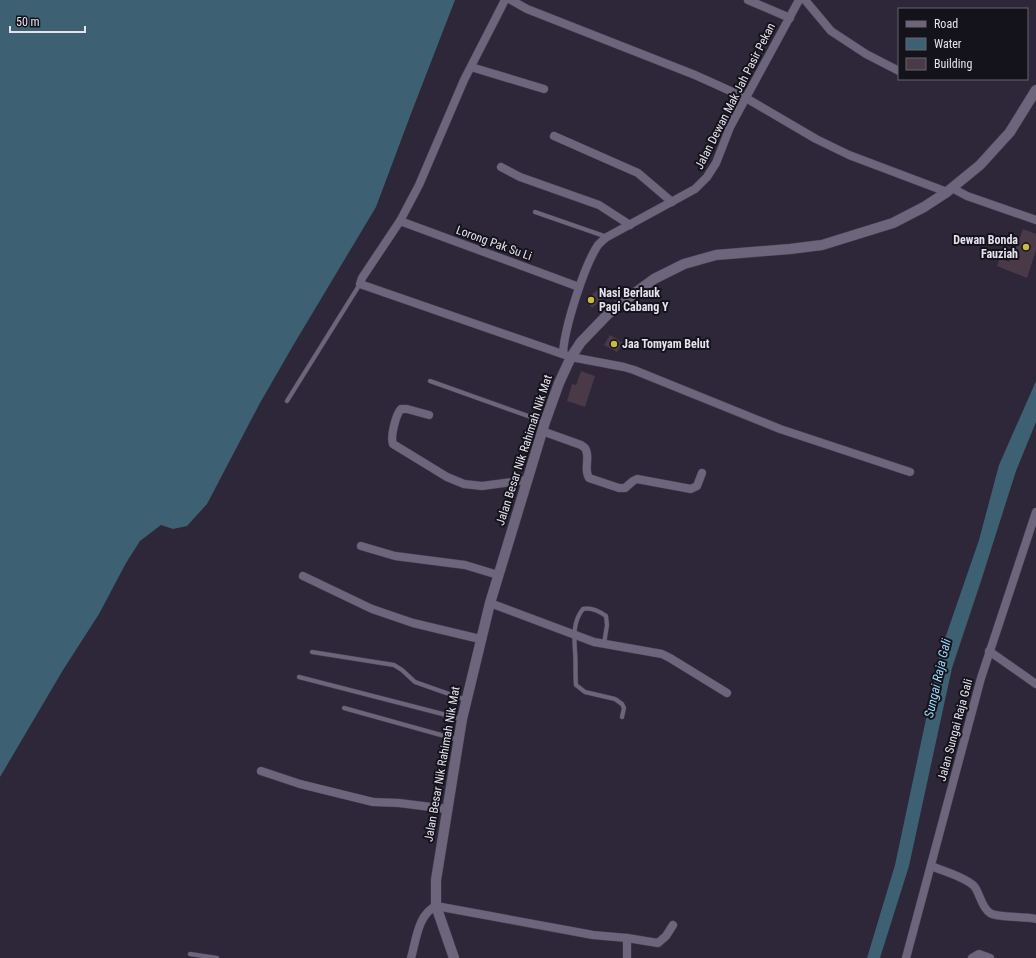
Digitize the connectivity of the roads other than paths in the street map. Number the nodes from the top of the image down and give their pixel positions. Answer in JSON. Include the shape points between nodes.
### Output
{"nodes":[{"id":1,"x":505,"y":0,"type":"edge"},
{"id":2,"x":511,"y":0,"type":"edge"},
{"id":3,"x":748,"y":0,"type":"edge"},
{"id":4,"x":799,"y":0,"type":"edge"},
{"id":5,"x":805,"y":0,"type":"edge"},
{"id":6,"x":790,"y":18,"type":"junction"},
{"id":7,"x":471,"y":67,"type":"junction"},
{"id":8,"x":898,"y":70,"type":"edge"},
{"id":9,"x":544,"y":89,"type":"dead end"},
{"id":10,"x":1036,"y":90,"type":"edge"},
{"id":11,"x":746,"y":98,"type":"junction"},
{"id":12,"x":554,"y":136,"type":"dead end"},
{"id":13,"x":501,"y":167,"type":"dead end"},
{"id":14,"x":950,"y":190,"type":"junction"},
{"id":15,"x":672,"y":202,"type":"junction"},
{"id":16,"x":535,"y":212,"type":"dead end"},
{"id":17,"x":1036,"y":220,"type":"edge"},
{"id":18,"x":400,"y":221,"type":"junction"},
{"id":19,"x":630,"y":225,"type":"junction"},
{"id":20,"x":607,"y":237,"type":"junction"},
{"id":21,"x":360,"y":284,"type":"junction"},
{"id":22,"x":579,"y":288,"type":"junction"},
{"id":23,"x":567,"y":356,"type":"junction"},
{"id":24,"x":430,"y":381,"type":"dead end"},
{"id":25,"x":287,"y":401,"type":"dead end"},
{"id":26,"x":429,"y":415,"type":"dead end"},
{"id":27,"x":543,"y":426,"type":"junction"},
{"id":28,"x":910,"y":472,"type":"dead end"},
{"id":29,"x":702,"y":473,"type":"dead end"},
{"id":30,"x":526,"y":480,"type":"junction"},
{"id":31,"x":1036,"y":512,"type":"edge"},
{"id":32,"x":361,"y":546,"type":"dead end"},
{"id":33,"x":498,"y":575,"type":"junction"},
{"id":34,"x":303,"y":576,"type":"dead end"},
{"id":35,"x":490,"y":603,"type":"junction"},
{"id":36,"x":573,"y":633,"type":"junction"},
{"id":37,"x":480,"y":639,"type":"junction"},
{"id":38,"x":604,"y":644,"type":"junction"},
{"id":39,"x":989,"y":651,"type":"junction"},
{"id":40,"x":312,"y":652,"type":"dead end"},
{"id":41,"x":299,"y":677,"type":"dead end"},
{"id":42,"x":1036,"y":684,"type":"edge"},
{"id":43,"x":727,"y":693,"type":"dead end"},
{"id":44,"x":466,"y":700,"type":"junction"},
{"id":45,"x":344,"y":708,"type":"dead end"},
{"id":46,"x":622,"y":717,"type":"dead end"},
{"id":47,"x":462,"y":719,"type":"junction"},
{"id":48,"x":459,"y":740,"type":"junction"},
{"id":49,"x":261,"y":772,"type":"dead end"},
{"id":50,"x":447,"y":810,"type":"junction"},
{"id":51,"x":931,"y":866,"type":"junction"},
{"id":52,"x":436,"y":906,"type":"junction"},
{"id":53,"x":1036,"y":919,"type":"edge"},
{"id":54,"x":673,"y":925,"type":"dead end"},
{"id":55,"x":627,"y":938,"type":"junction"},
{"id":56,"x":190,"y":954,"type":"dead end"},
{"id":57,"x":216,"y":958,"type":"edge"},
{"id":58,"x":411,"y":958,"type":"edge"},
{"id":59,"x":454,"y":958,"type":"edge"},
{"id":60,"x":627,"y":958,"type":"edge"},
{"id":61,"x":906,"y":958,"type":"edge"},
{"id":62,"x":972,"y":958,"type":"edge"},
{"id":63,"x":990,"y":958,"type":"edge"}],
"edges":[{"from":1,"to":7,"type":"street"},
{"from":2,"to":11,"type":"street","via":[[527,9],[695,75]]},
{"from":3,"to":6,"type":"street"},
{"from":4,"to":6,"type":"street","name":"Jalan Dewan Mak Jah Pasir Pekan"},
{"from":5,"to":8,"type":"street","via":[[831,31],[866,54]]},
{"from":6,"to":11,"type":"street","name":"Jalan Dewan Mak Jah Pasir Pekan"},
{"from":7,"to":9,"type":"street"},
{"from":7,"to":18,"type":"street","via":[[420,185]]},
{"from":10,"to":14,"type":"street","name":"Jalan Besar Nik Rahimah Nik Mat","via":[[1010,132],[980,165]]},
{"from":11,"to":14,"type":"street","via":[[849,155]]},
{"from":11,"to":15,"type":"street","name":"Jalan Dewan Mak Jah Pasir Pekan","via":[[707,177],[695,189]]},
{"from":12,"to":15,"type":"street","via":[[638,173]]},
{"from":13,"to":19,"type":"street","via":[[599,205]]},
{"from":14,"to":17,"type":"street"},
{"from":14,"to":23,"type":"street","name":"Jalan Besar Nik Rahimah Nik Mat","via":[[893,223],[822,245],[716,255],[684,264],[654,279],[625,300]]},
{"from":15,"to":19,"type":"street","name":"Jalan Dewan Mak Jah Pasir Pekan"},
{"from":16,"to":20,"type":"lane"},
{"from":18,"to":21,"type":"street"},
{"from":18,"to":22,"type":"street","name":"Lorong Pak Su Li"},
{"from":19,"to":20,"type":"street","name":"Jalan Dewan Mak Jah Pasir Pekan"},
{"from":20,"to":22,"type":"street","name":"Jalan Dewan Mak Jah Pasir Pekan","via":[[599,244]]},
{"from":21,"to":23,"type":"street"},
{"from":21,"to":25,"type":"lane"},
{"from":22,"to":23,"type":"street","name":"Jalan Dewan Mak Jah Pasir Pekan","via":[[563,344]]},
{"from":23,"to":27,"type":"street","name":"Jalan Besar Nik Rahimah Nik Mat"},
{"from":23,"to":28,"type":"street","via":[[634,370],[776,428]]},
{"from":24,"to":27,"type":"lane"},
{"from":26,"to":30,"type":"street","via":[[401,409],[392,438],[393,444],[447,477],[464,484],[482,486]]},
{"from":27,"to":29,"type":"street","via":[[585,448],[588,456],[586,474],[589,478],[618,488],[626,488],[637,479],[691,489],[697,486]]},
{"from":27,"to":30,"type":"street","name":"Jalan Besar Nik Rahimah Nik Mat"},
{"from":30,"to":33,"type":"street","name":"Jalan Besar Nik Rahimah Nik Mat"},
{"from":31,"to":39,"type":"street","name":"Jalan Sungai Raja Gali"},
{"from":32,"to":33,"type":"street","via":[[395,556],[465,565]]},
{"from":33,"to":35,"type":"street","name":"Jalan Besar Nik Rahimah Nik Mat"},
{"from":34,"to":37,"type":"street","via":[[372,609]]},
{"from":35,"to":36,"type":"street"},
{"from":35,"to":37,"type":"street","name":"Jalan Besar Nik Rahimah Nik Mat"},
{"from":36,"to":38,"type":"street"},
{"from":36,"to":38,"type":"lane","via":[[580,612],[583,609],[592,609],[606,616]]},
{"from":36,"to":46,"type":"lane","via":[[576,685],[585,692],[615,699],[624,708]]},
{"from":37,"to":44,"type":"street","name":"Jalan Besar Nik Rahimah Nik Mat"},
{"from":38,"to":43,"type":"street","via":[[662,654]]},
{"from":39,"to":42,"type":"street"},
{"from":39,"to":51,"type":"street","name":"Jalan Sungai Raja Gali"},
{"from":40,"to":44,"type":"lane","via":[[394,665],[415,682]]},
{"from":41,"to":47,"type":"lane"},
{"from":44,"to":47,"type":"street","name":"Jalan Besar Nik Rahimah Nik Mat"},
{"from":45,"to":48,"type":"lane"},
{"from":47,"to":48,"type":"street","name":"Jalan Besar Nik Rahimah Nik Mat"},
{"from":48,"to":50,"type":"street","name":"Jalan Besar Nik Rahimah Nik Mat"},
{"from":49,"to":50,"type":"street","via":[[373,802]]},
{"from":50,"to":52,"type":"street","name":"Jalan Besar Nik Rahimah Nik Mat","via":[[436,880]]},
{"from":51,"to":53,"type":"street","via":[[973,885],[990,913]]},
{"from":51,"to":61,"type":"street","name":"Jalan Sungai Raja Gali"},
{"from":52,"to":55,"type":"street","via":[[588,934]]},
{"from":52,"to":58,"type":"street","via":[[429,909],[423,918]]},
{"from":52,"to":59,"type":"street","name":"Jalan Besar Nik Rahimah Nik Mat"},
{"from":54,"to":55,"type":"street","via":[[658,943]]},
{"from":55,"to":60,"type":"street"},
{"from":56,"to":57,"type":"lane"},
{"from":62,"to":63,"type":"street","via":[[979,954]]}]}
